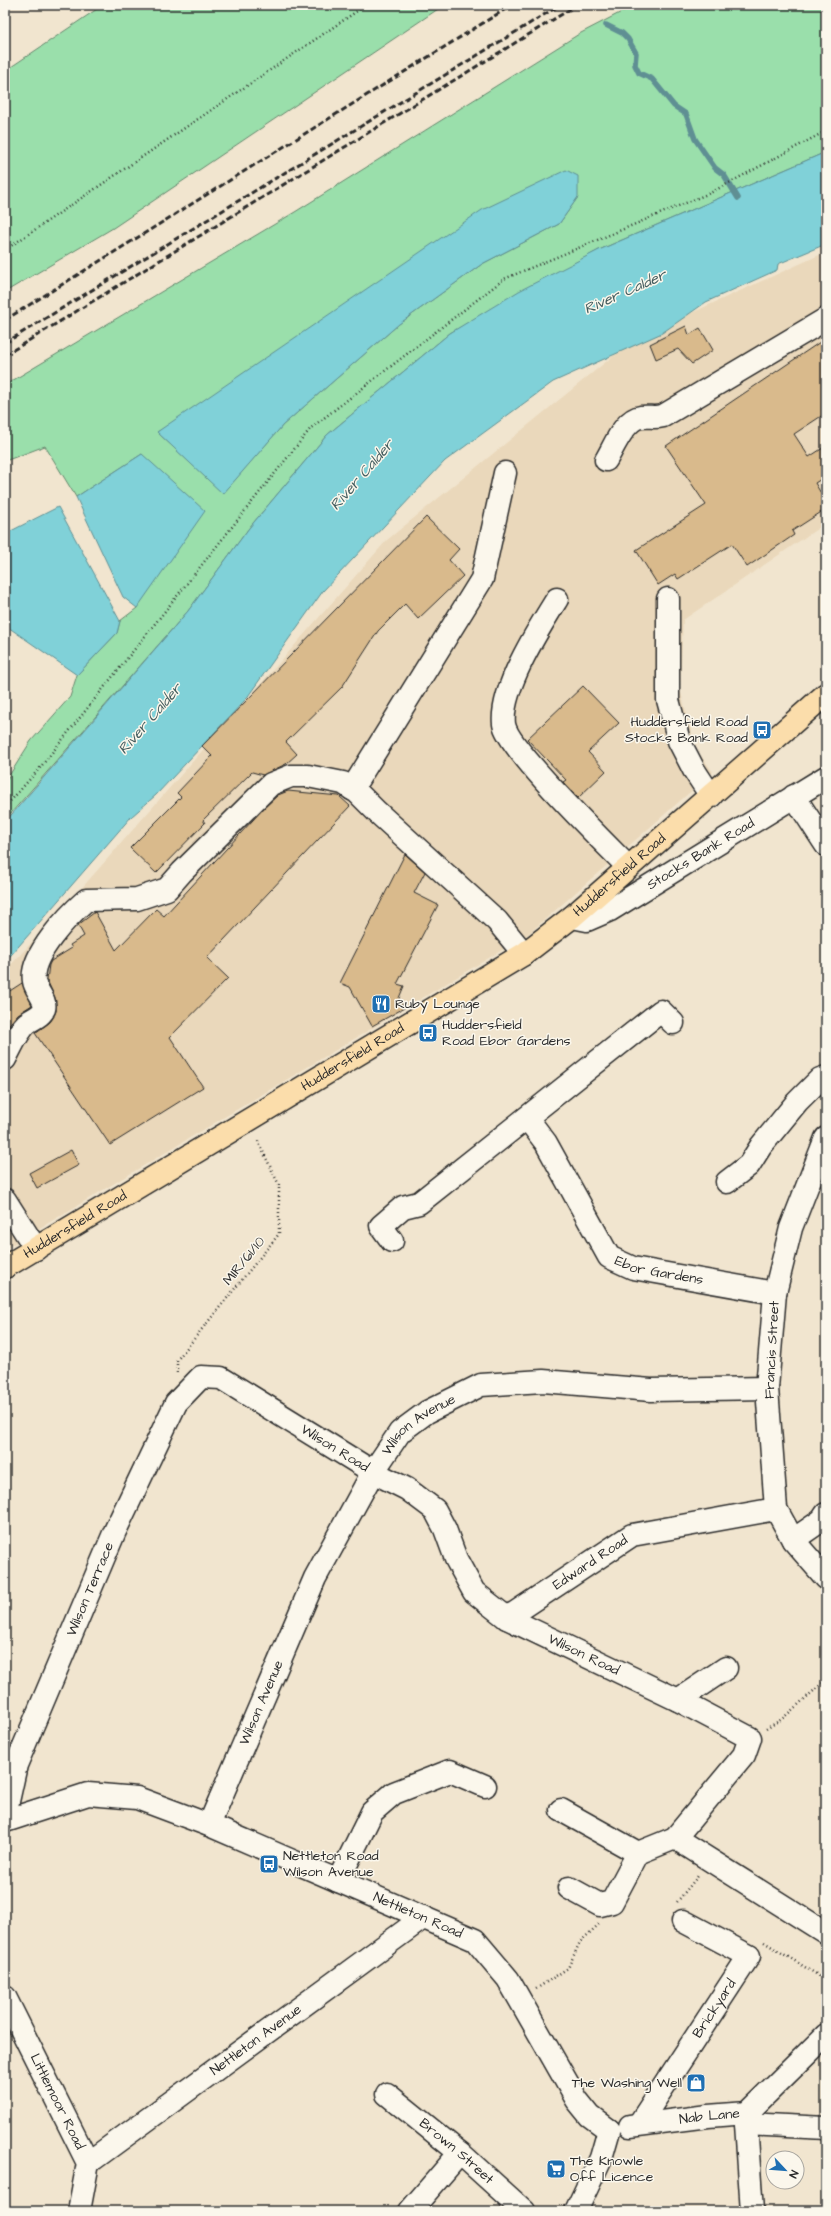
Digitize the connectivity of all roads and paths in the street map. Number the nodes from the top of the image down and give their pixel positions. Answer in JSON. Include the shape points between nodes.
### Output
{"nodes":[{"id":1,"x":366,"y":5,"type":"edge"},
{"id":2,"x":826,"y":131,"type":"edge"},
{"id":3,"x":5,"y":250,"type":"edge"},
{"id":4,"x":826,"y":319,"type":"edge"},
{"id":5,"x":606,"y":460,"type":"dead end"},
{"id":6,"x":505,"y":474,"type":"dead end"},
{"id":7,"x":557,"y":599,"type":"dead end"},
{"id":8,"x":668,"y":599,"type":"dead end"},
{"id":9,"x":826,"y":694,"type":"edge"},
{"id":10,"x":826,"y":777,"type":"edge"},
{"id":11,"x":352,"y":789,"type":"junction"},
{"id":12,"x":711,"y":796,"type":"junction"},
{"id":13,"x":794,"y":796,"type":"junction"},
{"id":14,"x":5,"y":807,"type":"edge"},
{"id":15,"x":826,"y":845,"type":"edge"},
{"id":16,"x":628,"y":868,"type":"junction"},
{"id":17,"x":572,"y":917,"type":"junction"},
{"id":18,"x":524,"y":954,"type":"junction"},
{"id":19,"x":673,"y":1023,"type":"dead end"},
{"id":20,"x":5,"y":1059,"type":"edge"},
{"id":21,"x":826,"y":1077,"type":"edge"},
{"id":22,"x":527,"y":1118,"type":"junction"},
{"id":23,"x":248,"y":1121,"type":"junction"},
{"id":24,"x":826,"y":1138,"type":"edge"},
{"id":25,"x":727,"y":1182,"type":"dead end"},
{"id":26,"x":5,"y":1200,"type":"edge"},
{"id":27,"x":392,"y":1241,"type":"dead end"},
{"id":28,"x":36,"y":1249,"type":"junction"},
{"id":29,"x":5,"y":1267,"type":"edge"},
{"id":30,"x":775,"y":1293,"type":"junction"},
{"id":31,"x":201,"y":1377,"type":"joint"},
{"id":32,"x":767,"y":1388,"type":"junction"},
{"id":33,"x":176,"y":1403,"type":"junction"},
{"id":34,"x":373,"y":1472,"type":"junction"},
{"id":35,"x":776,"y":1509,"type":"junction"},
{"id":36,"x":826,"y":1514,"type":"edge"},
{"id":37,"x":793,"y":1540,"type":"junction"},
{"id":38,"x":826,"y":1578,"type":"edge"},
{"id":39,"x":507,"y":1618,"type":"junction"},
{"id":40,"x":726,"y":1668,"type":"dead end"},
{"id":41,"x":826,"y":1680,"type":"edge"},
{"id":42,"x":678,"y":1700,"type":"junction"},
{"id":43,"x":750,"y":1738,"type":"junction"},
{"id":44,"x":485,"y":1786,"type":"dead end"},
{"id":45,"x":561,"y":1810,"type":"dead end"},
{"id":46,"x":5,"y":1815,"type":"edge"},
{"id":47,"x":5,"y":1821,"type":"edge"},
{"id":48,"x":209,"y":1825,"type":"junction"},
{"id":49,"x":675,"y":1838,"type":"junction"},
{"id":50,"x":638,"y":1853,"type":"junction"},
{"id":51,"x":711,"y":1860,"type":"junction"},
{"id":52,"x":338,"y":1881,"type":"junction"},
{"id":53,"x":569,"y":1888,"type":"dead end"},
{"id":54,"x":424,"y":1917,"type":"junction"},
{"id":55,"x":683,"y":1921,"type":"joint"},
{"id":56,"x":601,"y":1922,"type":"dead end"},
{"id":57,"x":826,"y":1933,"type":"edge"},
{"id":58,"x":749,"y":1956,"type":"junction"},
{"id":59,"x":826,"y":1980,"type":"edge"},
{"id":60,"x":520,"y":1999,"type":"junction"},
{"id":61,"x":6,"y":2003,"type":"edge"},
{"id":62,"x":826,"y":2035,"type":"edge"},
{"id":63,"x":387,"y":2094,"type":"dead end"},
{"id":64,"x":746,"y":2119,"type":"junction"},
{"id":65,"x":638,"y":2124,"type":"junction"},
{"id":66,"x":826,"y":2128,"type":"edge"},
{"id":67,"x":609,"y":2130,"type":"junction"},
{"id":68,"x":460,"y":2153,"type":"junction"},
{"id":69,"x":88,"y":2163,"type":"junction"},
{"id":70,"x":515,"y":2208,"type":"edge"},
{"id":71,"x":79,"y":2211,"type":"edge"},
{"id":72,"x":410,"y":2211,"type":"edge"},
{"id":73,"x":576,"y":2211,"type":"edge"},
{"id":74,"x":752,"y":2211,"type":"edge"}],
"edges":[{"from":1,"to":3,"type":"path"},
{"from":2,"to":14,"type":"path","via":[[712,192],[504,278],[311,428],[39,769]]},
{"from":4,"to":5,"type":"street","via":[[663,416],[634,419],[627,425]]},
{"from":6,"to":11,"type":"street","via":[[482,579]]},
{"from":7,"to":16,"type":"street","via":[[536,632],[512,682],[504,724],[508,737]]},
{"from":8,"to":12,"type":"street","via":[[668,700],[679,741]]},
{"from":9,"to":12,"type":"highway","name":"Huddersfield Road"},
{"from":10,"to":13,"type":"street","name":"Stocks Bank Road"},
{"from":11,"to":18,"type":"street","via":[[497,921]]},
{"from":11,"to":20,"type":"street","via":[[343,783],[308,776],[291,776],[271,784],[167,889],[137,899],[86,900],[67,918],[41,954],[35,966],[33,979],[45,1004],[44,1009],[25,1025]]},
{"from":12,"to":16,"type":"highway","name":"Huddersfield Road"},
{"from":13,"to":15,"type":"street"},
{"from":13,"to":17,"type":"street","name":"Stocks Bank Road","via":[[610,910],[587,920]]},
{"from":16,"to":17,"type":"highway","name":"Huddersfield Road"},
{"from":17,"to":18,"type":"highway","name":"Huddersfield Road"},
{"from":18,"to":23,"type":"highway","name":"Huddersfield Road"},
{"from":19,"to":22,"type":"street","via":[[661,1011]]},
{"from":21,"to":25,"type":"street","via":[[820,1079],[797,1102],[749,1165]]},
{"from":22,"to":27,"type":"street","via":[[419,1203],[403,1207],[380,1226]]},
{"from":22,"to":30,"type":"street","name":"Ebor Gardens","via":[[546,1143],[609,1257],[633,1268]]},
{"from":23,"to":28,"type":"highway","name":"Huddersfield Road"},
{"from":23,"to":33,"type":"path","name":"MIR/61/10","via":[[279,1185],[279,1234],[177,1360]]},
{"from":24,"to":30,"type":"street","name":"Francis Street","via":[[791,1228]]},
{"from":26,"to":28,"type":"street"},
{"from":28,"to":29,"type":"highway","name":"Huddersfield Road"},
{"from":30,"to":32,"type":"street","name":"Francis Street"},
{"from":31,"to":33,"type":"street","name":"Wilson Terrace"},
{"from":31,"to":34,"type":"street","name":"Wilson Road","via":[[221,1378]]},
{"from":32,"to":34,"type":"street","name":"Wilson Avenue","via":[[651,1390],[543,1381],[481,1385],[427,1412],[400,1432]]},
{"from":32,"to":35,"type":"street","name":"Francis Street"},
{"from":33,"to":46,"type":"street","name":"Wilson Terrace","via":[[115,1531],[16,1765]]},
{"from":34,"to":39,"type":"street","name":"Wilson Road","via":[[407,1489],[435,1510],[456,1559],[474,1592]]},
{"from":34,"to":48,"type":"street","name":"Wilson Avenue","via":[[315,1578]]},
{"from":35,"to":37,"type":"street","name":"Francis Street"},
{"from":35,"to":39,"type":"street","name":"Edward Road","via":[[632,1535]]},
{"from":36,"to":37,"type":"street","via":[[822,1520]]},
{"from":37,"to":38,"type":"street","name":"Francis Street"},
{"from":39,"to":42,"type":"street","name":"Wilson Road"},
{"from":40,"to":42,"type":"street"},
{"from":41,"to":43,"type":"path","via":[[782,1719]]},
{"from":42,"to":43,"type":"street","name":"Wilson Road"},
{"from":43,"to":49,"type":"street","via":[[744,1755]]},
{"from":44,"to":52,"type":"street","via":[[450,1771],[394,1793],[372,1812]]},
{"from":45,"to":50,"type":"street"},
{"from":47,"to":48,"type":"street","name":"Nettleton Road","via":[[88,1794],[137,1798]]},
{"from":48,"to":52,"type":"street","name":"Nettleton Road"},
{"from":49,"to":50,"type":"street"},
{"from":49,"to":51,"type":"street"},
{"from":50,"to":53,"type":"street","via":[[612,1902],[600,1905]]},
{"from":51,"to":55,"type":"path","via":[[670,1912]]},
{"from":51,"to":57,"type":"street"},
{"from":52,"to":54,"type":"street","name":"Nettleton Road"},
{"from":54,"to":60,"type":"street","name":"Nettleton Road","via":[[475,1940],[508,1979]]},
{"from":54,"to":69,"type":"street","name":"Nettleton Avenue"},
{"from":55,"to":58,"type":"street"},
{"from":56,"to":60,"type":"path","via":[[580,1942],[568,1968]]},
{"from":58,"to":59,"type":"path","via":[[761,1940]]},
{"from":58,"to":65,"type":"street","name":"Brickyard"},
{"from":60,"to":67,"type":"street","name":"Nettleton Road","via":[[577,2100],[590,2116]]},
{"from":61,"to":69,"type":"street","name":"Littlemoor Road"},
{"from":62,"to":64,"type":"street","name":"Nab Lane"},
{"from":63,"to":68,"type":"street","name":"Brown Street"},
{"from":64,"to":65,"type":"street","name":"Nab Lane"},
{"from":64,"to":66,"type":"street"},
{"from":64,"to":74,"type":"street"},
{"from":65,"to":67,"type":"street","name":"Nab Lane"},
{"from":67,"to":73,"type":"street","via":[[601,2158]]},
{"from":68,"to":70,"type":"street","name":"Brown Street"},
{"from":68,"to":72,"type":"street"},
{"from":69,"to":71,"type":"street","name":"Littlemoor Road"}]}
